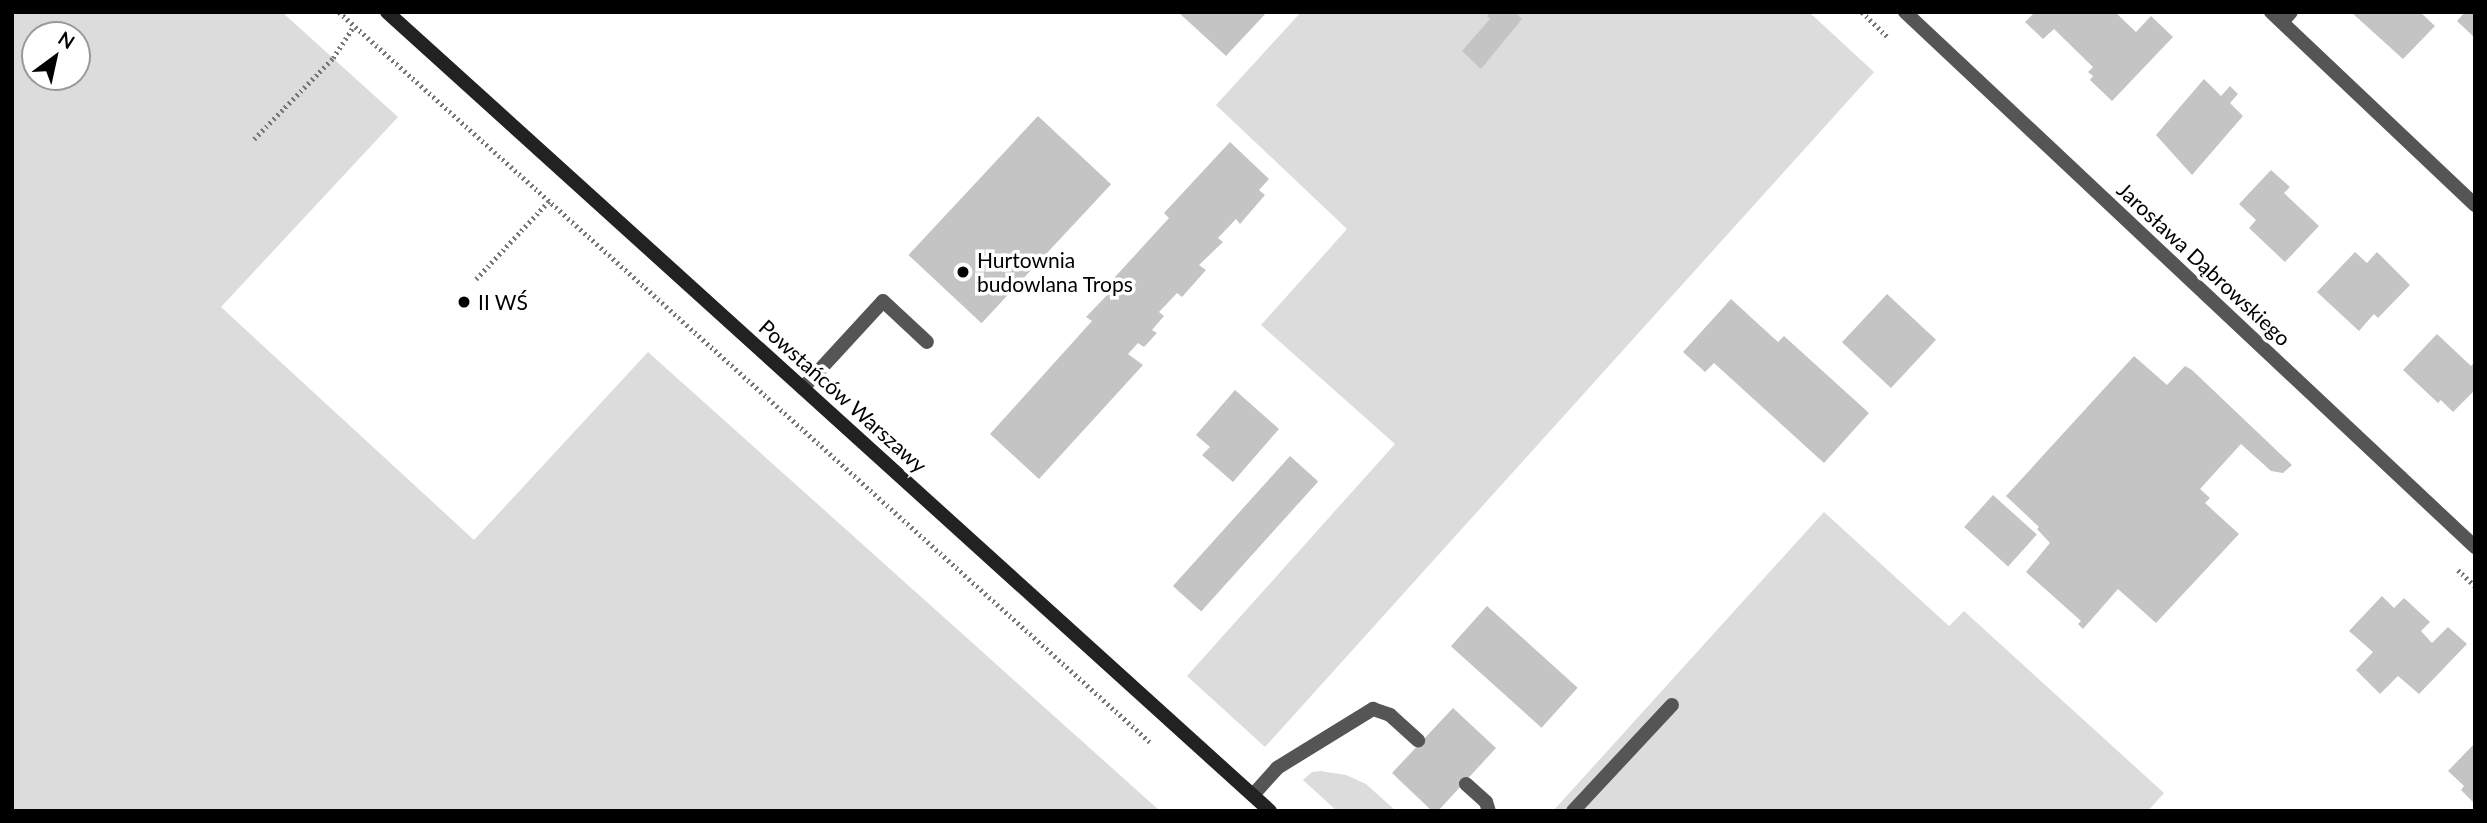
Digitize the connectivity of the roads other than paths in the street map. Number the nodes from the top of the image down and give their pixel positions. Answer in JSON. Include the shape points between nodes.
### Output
{"nodes":[{"id":1,"x":387,"y":12,"type":"edge"},
{"id":2,"x":1905,"y":12,"type":"edge"},
{"id":3,"x":2281,"y":16,"type":"edge"},
{"id":4,"x":2475,"y":205,"type":"edge"},
{"id":5,"x":928,"y":342,"type":"dead end"},
{"id":6,"x":803,"y":388,"type":"junction"},
{"id":7,"x":2475,"y":547,"type":"edge"},
{"id":8,"x":1672,"y":705,"type":"dead end"},
{"id":9,"x":1418,"y":740,"type":"dead end"},
{"id":10,"x":1466,"y":784,"type":"dead end"},
{"id":11,"x":1253,"y":795,"type":"junction"},
{"id":12,"x":1270,"y":811,"type":"edge"},
{"id":13,"x":1489,"y":811,"type":"edge"},
{"id":14,"x":1573,"y":811,"type":"edge"}],
"edges":[{"from":1,"to":6,"type":"main road","name":"Powstańców Warszawy"},
{"from":2,"to":7,"type":"street","name":"Jarosława Dąbrowskiego"},
{"from":3,"to":4,"type":"street"},
{"from":5,"to":6,"type":"street","via":[[883,301]]},
{"from":6,"to":11,"type":"main road","name":"Powstańców Warszawy"},
{"from":8,"to":14,"type":"street"},
{"from":9,"to":11,"type":"street","via":[[1390,715],[1373,709],[1277,768]]},
{"from":10,"to":13,"type":"street","via":[[1486,802]]},
{"from":11,"to":12,"type":"main road","name":"Powstańców Warszawy"}]}
